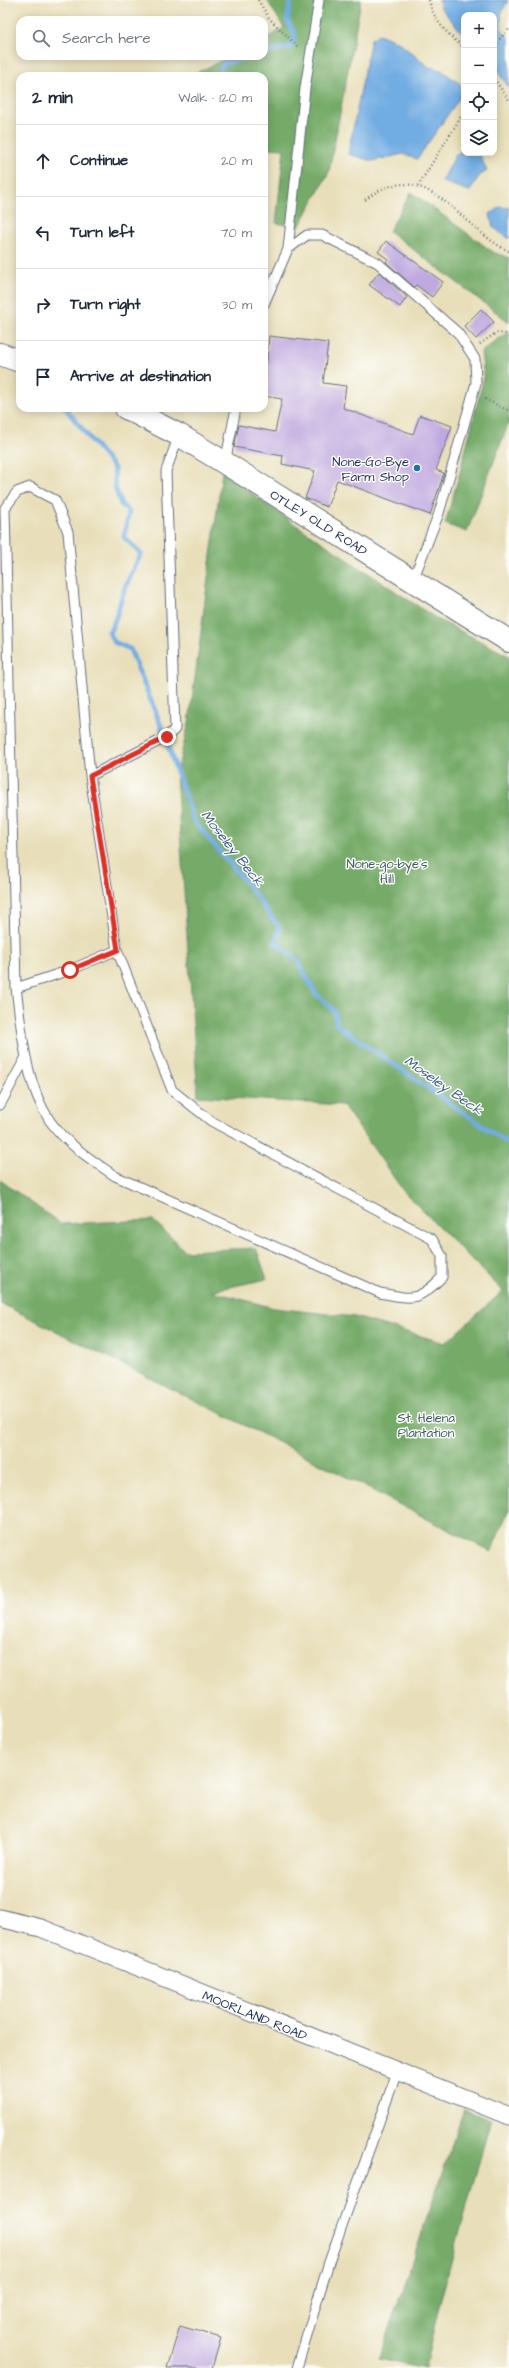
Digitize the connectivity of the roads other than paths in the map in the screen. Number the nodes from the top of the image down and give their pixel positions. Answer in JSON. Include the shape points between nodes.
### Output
{"nodes":[{"id":1,"x":319,"y":0,"type":"edge"},
{"id":2,"x":288,"y":249,"type":"junction"},
{"id":3,"x":268,"y":295,"type":"edge"},
{"id":4,"x":0,"y":354,"type":"edge"},
{"id":5,"x":16,"y":360,"type":"edge"},
{"id":6,"x":134,"y":412,"type":"edge"},
{"id":7,"x":235,"y":412,"type":"edge"},
{"id":8,"x":179,"y":435,"type":"junction"},
{"id":9,"x":225,"y":463,"type":"junction"},
{"id":10,"x":413,"y":581,"type":"junction"},
{"id":11,"x":509,"y":641,"type":"edge"},
{"id":12,"x":90,"y":776,"type":"junction"},
{"id":13,"x":118,"y":950,"type":"junction"},
{"id":14,"x":16,"y":988,"type":"junction"},
{"id":15,"x":26,"y":1058,"type":"junction"},
{"id":16,"x":0,"y":1105,"type":"edge"},
{"id":17,"x":0,"y":1918,"type":"edge"},
{"id":18,"x":397,"y":2072,"type":"junction"},
{"id":19,"x":509,"y":2116,"type":"edge"},
{"id":20,"x":296,"y":2368,"type":"edge"}],
"edges":[{"from":1,"to":2,"type":"lane"},
{"from":2,"to":3,"type":"lane"},
{"from":2,"to":10,"type":"lane","via":[[307,235],[322,235],[378,262],[458,333],[475,359],[476,383],[473,394],[439,513]]},
{"from":4,"to":5,"type":"street"},
{"from":6,"to":8,"type":"street","name":"OTLEY OLD ROAD"},
{"from":7,"to":9,"type":"lane"},
{"from":8,"to":9,"type":"street","name":"OTLEY OLD ROAD"},
{"from":8,"to":12,"type":"lane","via":[[166,471],[175,729],[167,737]]},
{"from":9,"to":10,"type":"street","name":"OTLEY OLD ROAD"},
{"from":10,"to":11,"type":"street","name":"OTLEY OLD ROAD"},
{"from":12,"to":13,"type":"lane"},
{"from":12,"to":14,"type":"lane","via":[[68,532],[55,500],[30,487],[17,492],[5,508]]},
{"from":13,"to":14,"type":"lane"},
{"from":13,"to":15,"type":"lane","via":[[172,1090],[211,1121],[432,1239],[442,1256],[442,1277],[425,1294],[406,1298],[380,1293],[115,1176],[85,1156],[50,1121],[32,1083]]},
{"from":14,"to":15,"type":"lane"},
{"from":15,"to":16,"type":"lane"},
{"from":17,"to":18,"type":"street","name":"MOORLAND ROAD","via":[[41,1928]]},
{"from":18,"to":19,"type":"street","name":"MOORLAND ROAD"},
{"from":18,"to":20,"type":"lane","via":[[329,2262]]}]}
